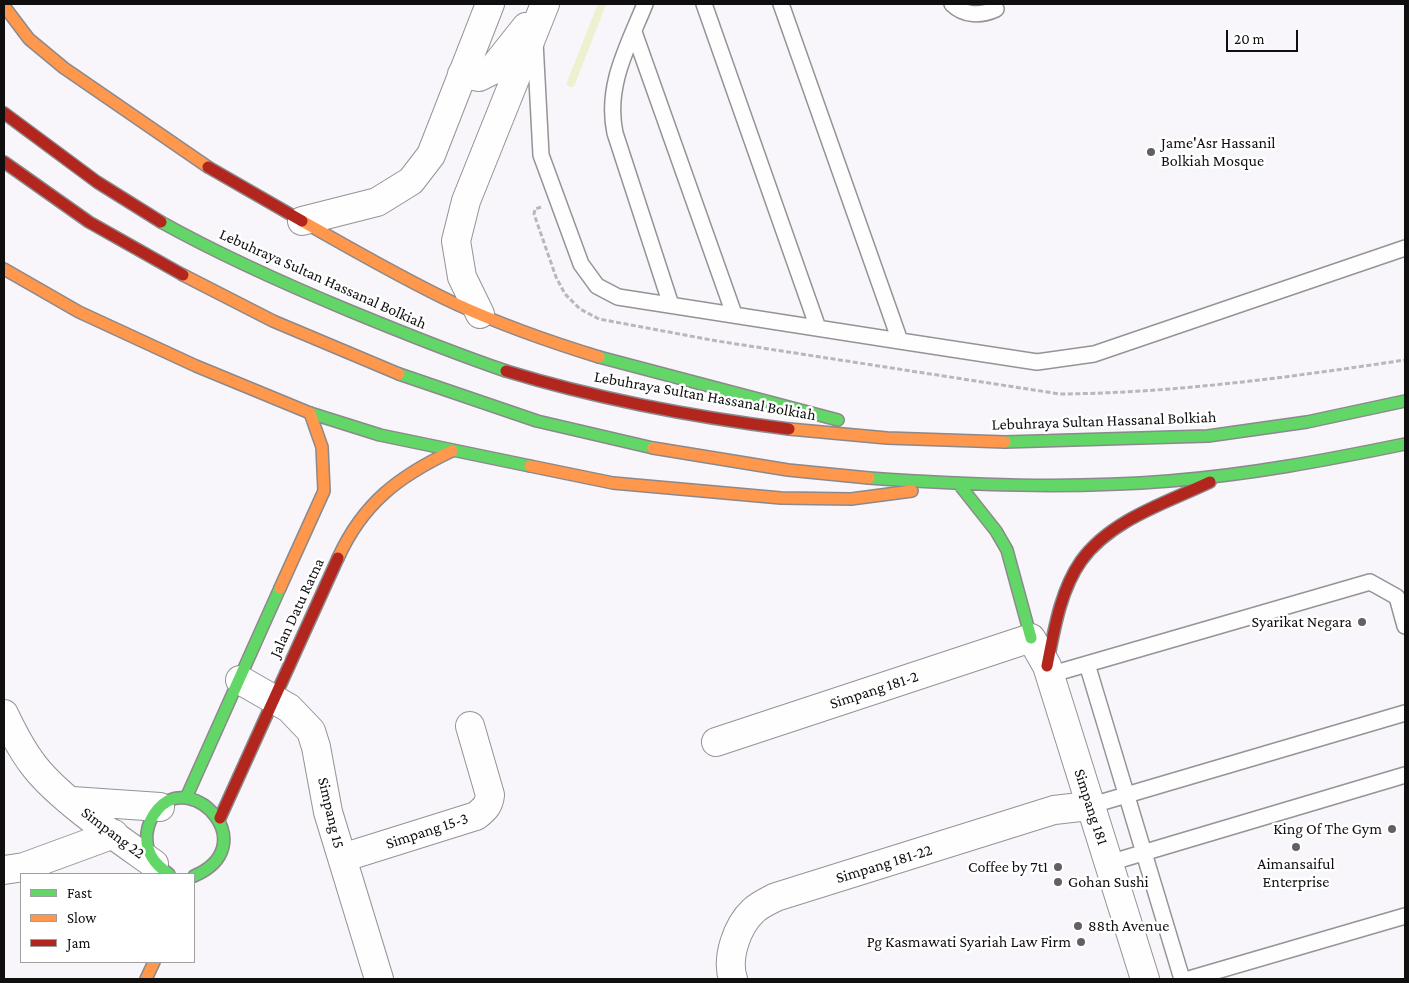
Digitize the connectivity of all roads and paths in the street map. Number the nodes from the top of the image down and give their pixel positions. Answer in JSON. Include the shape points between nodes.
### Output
{"nodes":[{"id":1,"x":490,"y":4,"type":"edge"},
{"id":2,"x":544,"y":4,"type":"edge"},
{"id":3,"x":645,"y":4,"type":"edge"},
{"id":4,"x":704,"y":4,"type":"edge"},
{"id":5,"x":781,"y":4,"type":"edge"},
{"id":6,"x":952,"y":4,"type":"edge"},
{"id":7,"x":4,"y":6,"type":"edge"},
{"id":8,"x":996,"y":10,"type":"dead end"},
{"id":9,"x":535,"y":31,"type":"junction"},
{"id":10,"x":634,"y":32,"type":"junction"},
{"id":11,"x":462,"y":74,"type":"junction"},
{"id":12,"x":4,"y":113,"type":"edge"},
{"id":13,"x":4,"y":162,"type":"edge"},
{"id":14,"x":302,"y":221,"type":"junction"},
{"id":15,"x":1405,"y":248,"type":"edge"},
{"id":16,"x":4,"y":269,"type":"edge"},
{"id":17,"x":671,"y":305,"type":"junction"},
{"id":18,"x":480,"y":314,"type":"junction"},
{"id":19,"x":734,"y":314,"type":"junction"},
{"id":20,"x":818,"y":328,"type":"junction"},
{"id":21,"x":900,"y":341,"type":"junction"},
{"id":22,"x":1405,"y":401,"type":"edge"},
{"id":23,"x":310,"y":413,"type":"junction"},
{"id":24,"x":924,"y":442,"type":"junction"},
{"id":25,"x":1405,"y":444,"type":"edge"},
{"id":26,"x":452,"y":451,"type":"junction"},
{"id":27,"x":1227,"y":474,"type":"junction"},
{"id":28,"x":955,"y":483,"type":"junction"},
{"id":29,"x":1405,"y":626,"type":"edge"},
{"id":30,"x":1031,"y":638,"type":"junction"},
{"id":31,"x":1087,"y":664,"type":"junction"},
{"id":32,"x":1048,"y":670,"type":"junction"},
{"id":33,"x":240,"y":680,"type":"junction"},
{"id":34,"x":273,"y":698,"type":"junction"},
{"id":35,"x":1405,"y":713,"type":"edge"},
{"id":36,"x":4,"y":714,"type":"edge"},
{"id":37,"x":470,"y":726,"type":"dead end"},
{"id":38,"x":716,"y":742,"type":"dead end"},
{"id":39,"x":1405,"y":775,"type":"edge"},
{"id":40,"x":1126,"y":795,"type":"junction"},
{"id":41,"x":186,"y":798,"type":"junction"},
{"id":42,"x":72,"y":801,"type":"junction"},
{"id":43,"x":1089,"y":806,"type":"junction"},
{"id":44,"x":160,"y":807,"type":"junction"},
{"id":45,"x":220,"y":818,"type":"junction"},
{"id":46,"x":114,"y":834,"type":"junction"},
{"id":47,"x":1144,"y":852,"type":"junction"},
{"id":48,"x":342,"y":858,"type":"junction"},
{"id":49,"x":1109,"y":863,"type":"junction"},
{"id":50,"x":4,"y":870,"type":"edge"},
{"id":51,"x":163,"y":871,"type":"edge"},
{"id":52,"x":197,"y":875,"type":"edge"},
{"id":53,"x":1405,"y":916,"type":"edge"},
{"id":54,"x":154,"y":963,"type":"edge"},
{"id":55,"x":146,"y":979,"type":"edge"},
{"id":56,"x":379,"y":979,"type":"edge"},
{"id":57,"x":734,"y":979,"type":"edge"},
{"id":58,"x":1145,"y":979,"type":"edge"},
{"id":59,"x":1182,"y":979,"type":"edge"},
{"id":60,"x":1189,"y":979,"type":"edge"}],
"edges":[{"from":1,"to":11,"type":"street"},
{"from":2,"to":9,"type":"street"},
{"from":2,"to":11,"type":"street","via":[[491,71],[478,77]]},
{"from":3,"to":10,"type":"lane"},
{"from":4,"to":20,"type":"lane"},
{"from":5,"to":21,"type":"lane"},
{"from":6,"to":8,"type":"lane","via":[[973,15]]},
{"from":7,"to":14,"type":"main road","via":[[30,39],[72,74],[212,168]]},
{"from":9,"to":17,"type":"lane","via":[[541,155],[581,264],[606,292],[618,297]]},
{"from":9,"to":18,"type":"street","via":[[466,201],[456,241],[462,276]]},
{"from":10,"to":17,"type":"lane","via":[[613,90],[611,113]]},
{"from":10,"to":19,"type":"lane"},
{"from":11,"to":14,"type":"street","via":[[431,155],[411,181],[377,202]]},
{"from":12,"to":24,"type":"main road","name":"Lebuhraya Sultan Hassanal Bolkiah","via":[[90,178],[155,219],[310,295],[464,357],[589,394],[668,410],[834,434]]},
{"from":13,"to":28,"type":"main road","via":[[68,209],[200,285],[292,331],[449,393],[573,430],[654,449],[750,465]]},
{"from":14,"to":18,"type":"main road","via":[[388,270]]},
{"from":15,"to":21,"type":"lane","via":[[1094,354],[1063,360],[1037,362]]},
{"from":16,"to":23,"type":"main road","via":[[80,312],[196,366]]},
{"from":17,"to":19,"type":"lane"},
{"from":18,"to":24,"type":"main road","via":[[594,355]]},
{"from":19,"to":20,"type":"lane"},
{"from":20,"to":21,"type":"lane"},
{"from":22,"to":24,"type":"main road","name":"Lebuhraya Sultan Hassanal Bolkiah","via":[[1354,414],[1208,436],[1058,442]]},
{"from":23,"to":26,"type":"main road","via":[[380,435]]},
{"from":23,"to":33,"type":"main road","name":"Jalan Datu Ratna","via":[[322,447],[324,492]]},
{"from":25,"to":27,"type":"main road","via":[[1330,460]]},
{"from":26,"to":28,"type":"main road","via":[[613,483],[781,498],[851,499],[900,494]]},
{"from":26,"to":34,"type":"main road","name":"Jalan Datu Ratna","via":[[418,466],[391,485],[364,512],[346,541]]},
{"from":27,"to":28,"type":"main road","via":[[1138,483]]},
{"from":27,"to":32,"type":"main road","via":[[1120,526],[1081,560],[1056,619]]},
{"from":28,"to":30,"type":"main road","via":[[996,530],[1007,550]]},
{"from":29,"to":31,"type":"lane","via":[[1397,597],[1370,582]]},
{"from":30,"to":32,"type":"street","name":"Simpang 181"},
{"from":30,"to":38,"type":"street","name":"Simpang 181-2"},
{"from":31,"to":32,"type":"lane"},
{"from":31,"to":40,"type":"lane"},
{"from":32,"to":43,"type":"street","name":"Simpang 181"},
{"from":33,"to":34,"type":"street","name":"Simpang 15"},
{"from":33,"to":41,"type":"main road","name":"Jalan Datu Ratna"},
{"from":34,"to":45,"type":"main road","name":"Jalan Datu Ratna"},
{"from":34,"to":48,"type":"street","name":"Simpang 15","via":[[289,708],[311,730],[328,812]]},
{"from":35,"to":40,"type":"lane"},
{"from":36,"to":42,"type":"street","name":"Simpang 22","via":[[35,768]]},
{"from":37,"to":48,"type":"street","name":"Simpang 15-3","via":[[490,795],[484,810],[476,816]]},
{"from":39,"to":47,"type":"lane"},
{"from":40,"to":43,"type":"lane"},
{"from":40,"to":47,"type":"lane"},
{"from":41,"to":44,"type":"main road","via":[[172,800]]},
{"from":41,"to":45,"type":"main road","via":[[211,808]]},
{"from":42,"to":44,"type":"street","name":"Simpang 22"},
{"from":42,"to":46,"type":"street","name":"Simpang 22"},
{"from":43,"to":49,"type":"street","name":"Simpang 181"},
{"from":43,"to":57,"type":"street","name":"Simpang 181-22","via":[[1054,810],[776,897],[754,909],[743,922],[733,948]]},
{"from":44,"to":51,"type":"main road","via":[[152,816],[146,834],[148,853]]},
{"from":45,"to":52,"type":"main road","via":[[224,831],[222,851],[211,868]]},
{"from":46,"to":50,"type":"street","via":[[24,867]]},
{"from":46,"to":51,"type":"street","name":"Simpang 22"},
{"from":47,"to":49,"type":"lane"},
{"from":47,"to":59,"type":"lane"},
{"from":48,"to":56,"type":"street","name":"Simpang 15"},
{"from":49,"to":58,"type":"street","name":"Simpang 181"},
{"from":53,"to":60,"type":"lane"},
{"from":54,"to":55,"type":"main road"}]}
